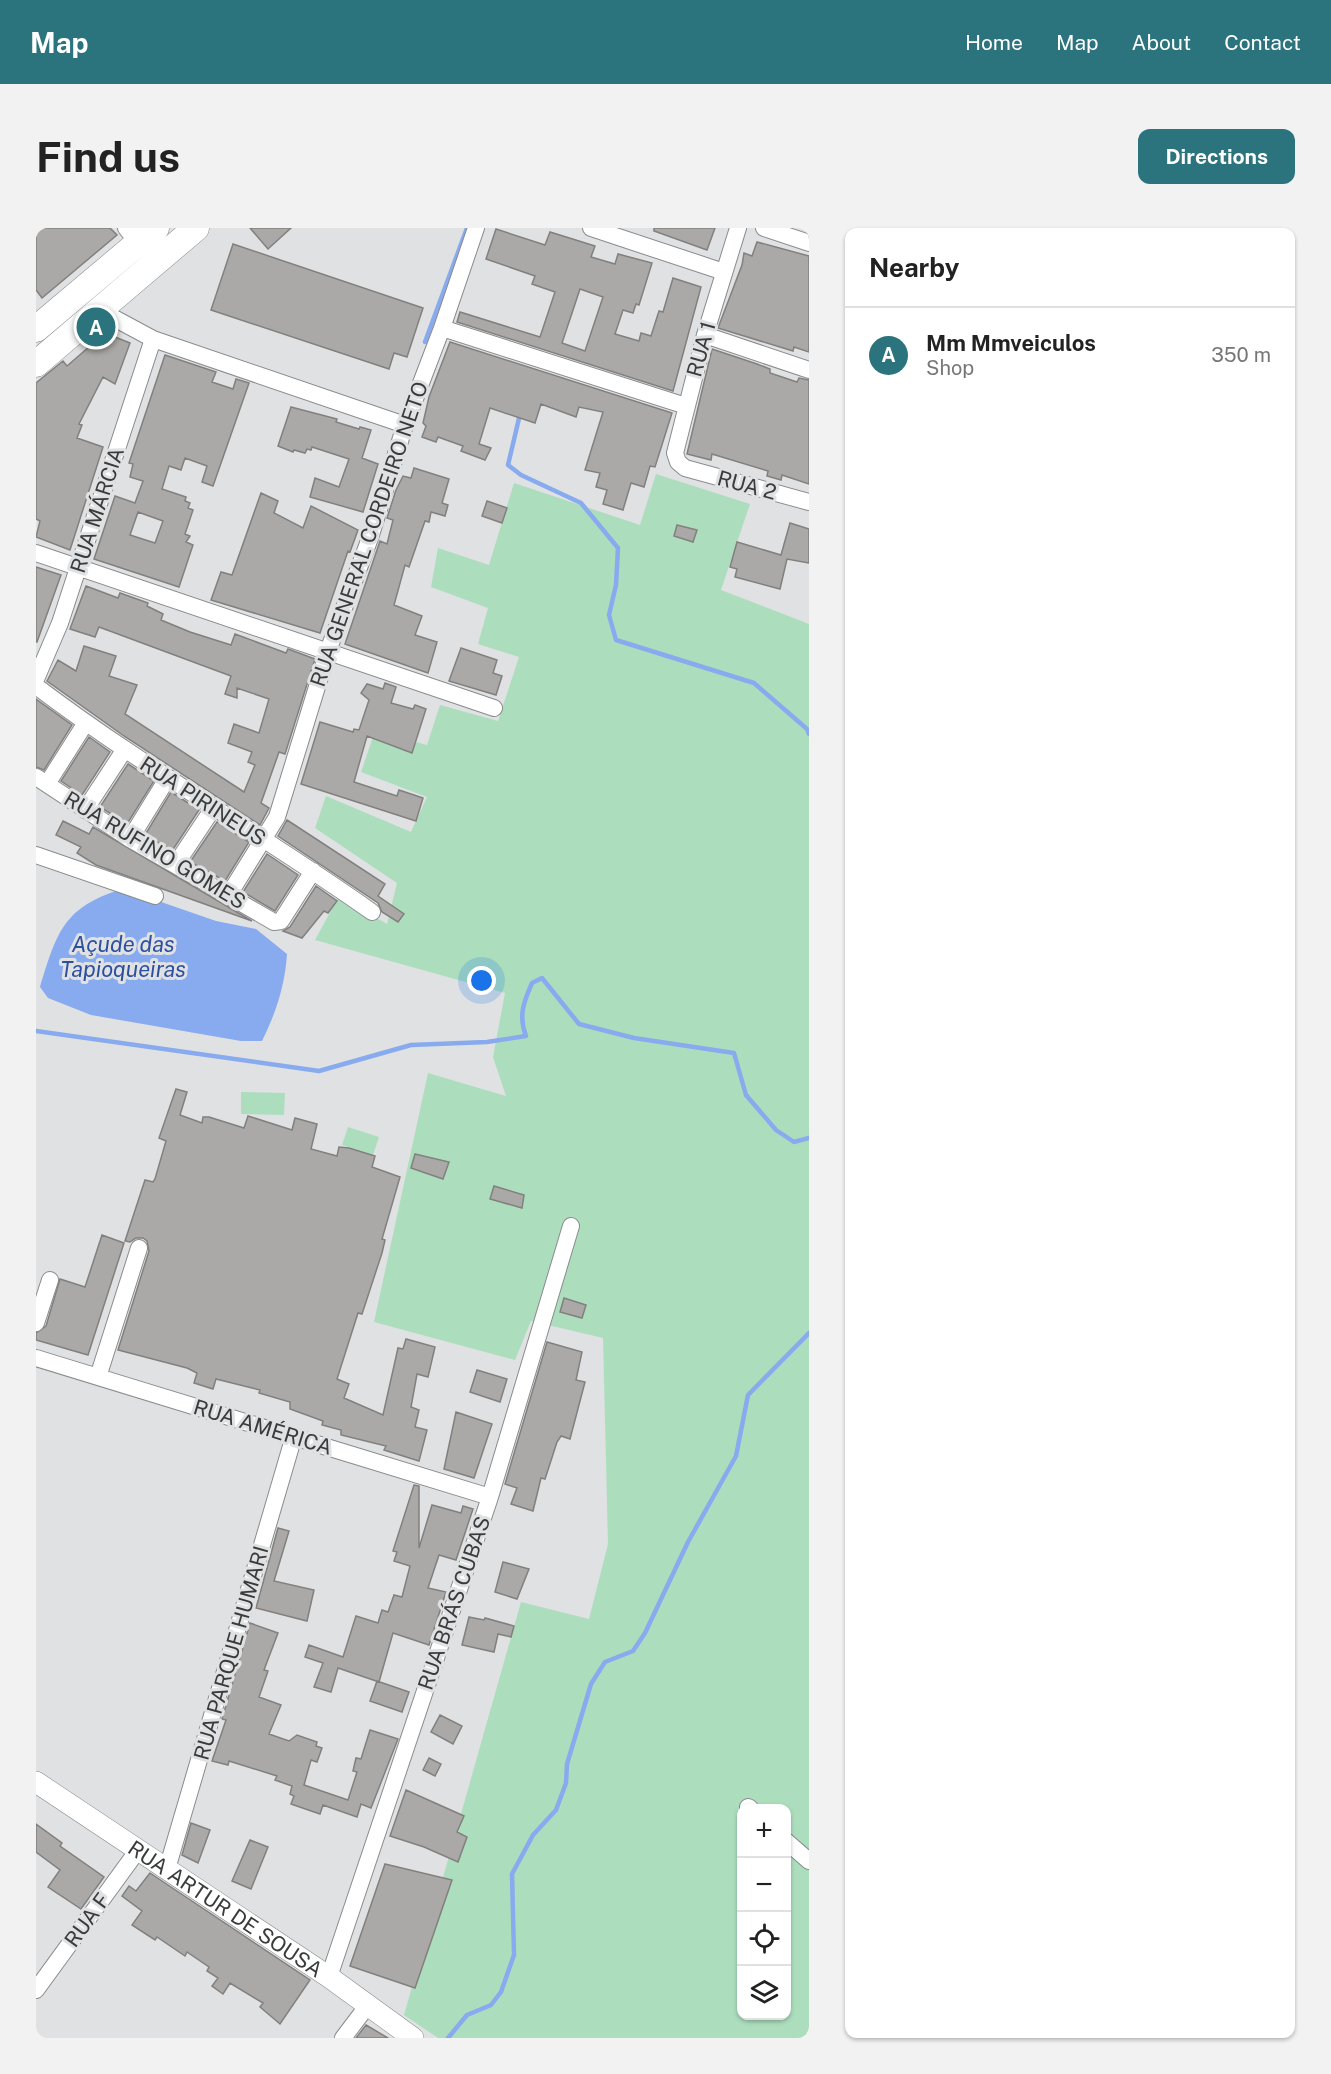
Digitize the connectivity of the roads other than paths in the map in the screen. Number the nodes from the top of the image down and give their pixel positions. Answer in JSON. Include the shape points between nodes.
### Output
{"nodes":[{"id":1,"x":196,"y":228,"type":"edge"},
{"id":2,"x":476,"y":228,"type":"edge"},
{"id":3,"x":591,"y":228,"type":"edge"},
{"id":4,"x":738,"y":228,"type":"edge"},
{"id":5,"x":764,"y":228,"type":"edge"},
{"id":6,"x":140,"y":233,"type":"edge"},
{"id":7,"x":809,"y":243,"type":"edge"},
{"id":8,"x":724,"y":272,"type":"junction"},
{"id":9,"x":101,"y":310,"type":"junction"},
{"id":10,"x":442,"y":328,"type":"junction"},
{"id":11,"x":36,"y":329,"type":"edge"},
{"id":12,"x":705,"y":335,"type":"junction"},
{"id":13,"x":153,"y":339,"type":"junction"},
{"id":14,"x":36,"y":364,"type":"edge"},
{"id":15,"x":809,"y":370,"type":"edge"},
{"id":16,"x":686,"y":406,"type":"junction"},
{"id":17,"x":405,"y":425,"type":"junction"},
{"id":18,"x":685,"y":468,"type":"joint"},
{"id":19,"x":809,"y":502,"type":"edge"},
{"id":20,"x":36,"y":553,"type":"edge"},
{"id":21,"x":78,"y":567,"type":"junction"},
{"id":22,"x":328,"y":651,"type":"junction"},
{"id":23,"x":36,"y":679,"type":"edge"},
{"id":24,"x":36,"y":686,"type":"edge"},
{"id":25,"x":494,"y":708,"type":"dead end"},
{"id":26,"x":85,"y":724,"type":"junction"},
{"id":27,"x":125,"y":749,"type":"junction"},
{"id":28,"x":167,"y":778,"type":"junction"},
{"id":29,"x":41,"y":780,"type":"edge"},
{"id":30,"x":214,"y":807,"type":"junction"},
{"id":31,"x":85,"y":810,"type":"junction"},
{"id":32,"x":130,"y":838,"type":"junction"},
{"id":33,"x":264,"y":840,"type":"junction"},
{"id":34,"x":36,"y":855,"type":"edge"},
{"id":35,"x":176,"y":864,"type":"junction"},
{"id":36,"x":313,"y":871,"type":"junction"},
{"id":37,"x":154,"y":896,"type":"dead end"},
{"id":38,"x":228,"y":896,"type":"junction"},
{"id":39,"x":372,"y":912,"type":"dead end"},
{"id":40,"x":571,"y":1226,"type":"dead end"},
{"id":41,"x":139,"y":1248,"type":"dead end"},
{"id":42,"x":50,"y":1281,"type":"dead end"},
{"id":43,"x":36,"y":1323,"type":"edge"},
{"id":44,"x":36,"y":1358,"type":"edge"},
{"id":45,"x":98,"y":1377,"type":"junction"},
{"id":46,"x":294,"y":1436,"type":"junction"},
{"id":47,"x":490,"y":1497,"type":"junction"},
{"id":48,"x":36,"y":1782,"type":"edge"},
{"id":49,"x":791,"y":1846,"type":"edge"},
{"id":50,"x":138,"y":1850,"type":"junction"},
{"id":51,"x":809,"y":1862,"type":"edge"},
{"id":52,"x":166,"y":1869,"type":"junction"},
{"id":53,"x":329,"y":1977,"type":"junction"},
{"id":54,"x":36,"y":1990,"type":"edge"},
{"id":55,"x":368,"y":2005,"type":"junction"},
{"id":56,"x":342,"y":2038,"type":"edge"},
{"id":57,"x":413,"y":2038,"type":"edge"}],
"edges":[{"from":1,"to":9,"type":"main road"},
{"from":2,"to":10,"type":"street","name":"RUA GENERAL CORDEIRO NETO"},
{"from":3,"to":8,"type":"street"},
{"from":4,"to":8,"type":"street","name":"RUA 1"},
{"from":5,"to":7,"type":"street"},
{"from":6,"to":11,"type":"main road"},
{"from":8,"to":12,"type":"street","name":"RUA 1"},
{"from":9,"to":13,"type":"street"},
{"from":9,"to":14,"type":"main road"},
{"from":10,"to":16,"type":"street"},
{"from":10,"to":17,"type":"street","name":"RUA GENERAL CORDEIRO NETO"},
{"from":12,"to":15,"type":"street"},
{"from":12,"to":16,"type":"street","name":"RUA 1"},
{"from":13,"to":17,"type":"street"},
{"from":13,"to":21,"type":"street","name":"RUA MÁRCIA"},
{"from":16,"to":18,"type":"street","name":"RUA 1","via":[[675,453]]},
{"from":17,"to":22,"type":"street","name":"RUA GENERAL CORDEIRO NETO","via":[[370,538]]},
{"from":18,"to":19,"type":"street","name":"RUA 2"},
{"from":20,"to":21,"type":"street"},
{"from":21,"to":22,"type":"street"},
{"from":21,"to":23,"type":"street","name":"RUA MÁRCIA"},
{"from":22,"to":25,"type":"street"},
{"from":22,"to":33,"type":"street","name":"RUA GENERAL CORDEIRO NETO","via":[[277,817]]},
{"from":24,"to":26,"type":"street","name":"RUA PIRINEUS"},
{"from":26,"to":27,"type":"street","name":"RUA PIRINEUS"},
{"from":26,"to":29,"type":"street"},
{"from":27,"to":28,"type":"street","name":"RUA PIRINEUS"},
{"from":27,"to":31,"type":"street"},
{"from":28,"to":30,"type":"street","name":"RUA PIRINEUS"},
{"from":28,"to":32,"type":"street"},
{"from":29,"to":31,"type":"street","name":"RUA RUFINO GOMES"},
{"from":30,"to":33,"type":"street","name":"RUA PIRINEUS"},
{"from":30,"to":35,"type":"street"},
{"from":31,"to":32,"type":"street","name":"RUA RUFINO GOMES"},
{"from":32,"to":35,"type":"street","name":"RUA RUFINO GOMES"},
{"from":33,"to":36,"type":"street","name":"RUA PIRINEUS"},
{"from":33,"to":38,"type":"street","name":"RUA GENERAL CORDEIRO NETO"},
{"from":34,"to":37,"type":"street"},
{"from":35,"to":38,"type":"street","name":"RUA RUFINO GOMES"},
{"from":36,"to":38,"type":"street","name":"RUA RUFINO GOMES","via":[[281,921],[274,922]]},
{"from":36,"to":39,"type":"street","name":"RUA PIRINEUS"},
{"from":40,"to":47,"type":"street","name":"RUA BRÁS CUBAS"},
{"from":41,"to":45,"type":"street"},
{"from":42,"to":43,"type":"street"},
{"from":44,"to":45,"type":"street","name":"RUA AMÉRICA"},
{"from":45,"to":46,"type":"street","name":"RUA AMÉRICA"},
{"from":46,"to":47,"type":"street","name":"RUA AMÉRICA"},
{"from":46,"to":52,"type":"street","name":"RUA PARQUE HUMARI"},
{"from":47,"to":53,"type":"street","name":"RUA BRÁS CUBAS"},
{"from":48,"to":50,"type":"street","name":"RUA ARTUR DE SOUSA"},
{"from":49,"to":51,"type":"street"},
{"from":50,"to":52,"type":"street","name":"RUA ARTUR DE SOUSA"},
{"from":50,"to":54,"type":"street","name":"RUA F"},
{"from":52,"to":53,"type":"street","name":"RUA ARTUR DE SOUSA"},
{"from":53,"to":55,"type":"street","name":"RUA ARTUR DE SOUSA"},
{"from":55,"to":56,"type":"street"},
{"from":55,"to":57,"type":"street","name":"RUA ARTUR DE SOUSA"}]}
